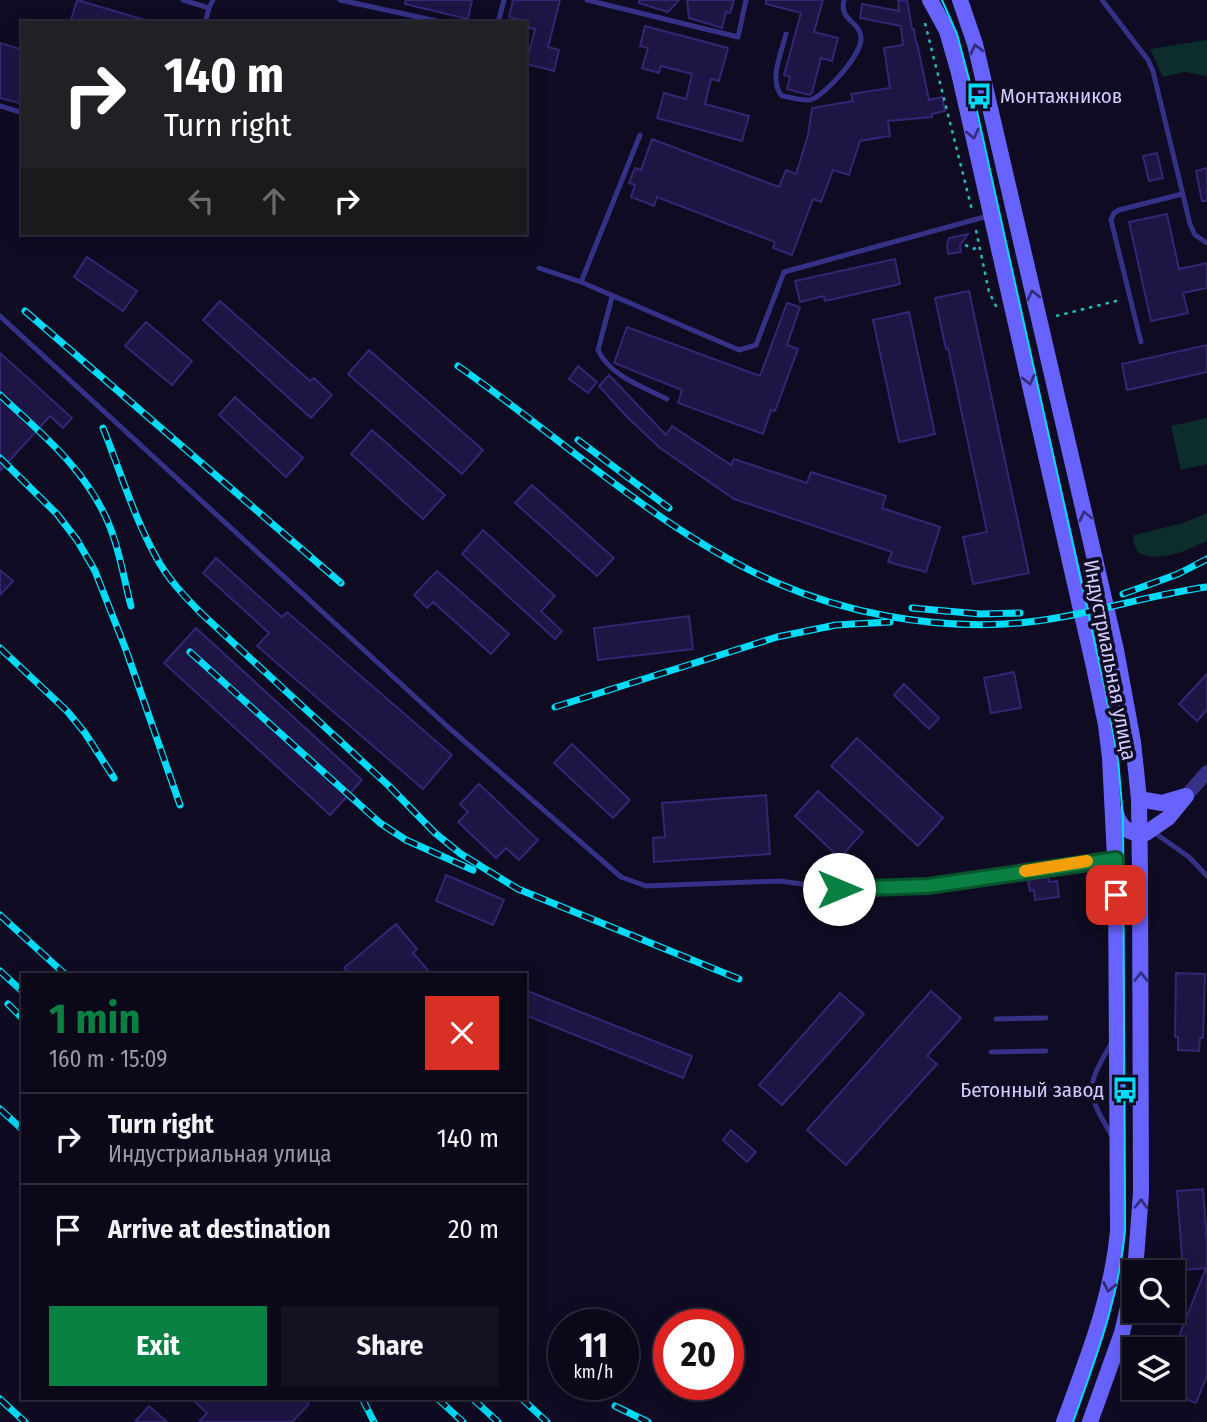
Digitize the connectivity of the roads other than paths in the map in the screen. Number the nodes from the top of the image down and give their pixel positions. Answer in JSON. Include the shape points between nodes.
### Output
{"nodes":[{"id":1,"x":183,"y":0,"type":"edge"},
{"id":2,"x":213,"y":0,"type":"edge"},
{"id":3,"x":340,"y":0,"type":"edge"},
{"id":4,"x":504,"y":0,"type":"edge"},
{"id":5,"x":587,"y":0,"type":"edge"},
{"id":6,"x":746,"y":0,"type":"edge"},
{"id":7,"x":844,"y":0,"type":"edge"},
{"id":8,"x":930,"y":0,"type":"edge"},
{"id":9,"x":960,"y":0,"type":"edge"},
{"id":10,"x":1102,"y":0,"type":"edge"},
{"id":11,"x":209,"y":8,"type":"junction"},
{"id":12,"x":206,"y":21,"type":"edge"},
{"id":13,"x":437,"y":21,"type":"edge"},
{"id":14,"x":499,"y":21,"type":"edge"},
{"id":15,"x":786,"y":34,"type":"dead end"},
{"id":16,"x":0,"y":106,"type":"edge"},
{"id":17,"x":21,"y":112,"type":"edge"},
{"id":18,"x":640,"y":135,"type":"dead end"},
{"id":19,"x":1182,"y":194,"type":"junction"},
{"id":20,"x":991,"y":215,"type":"junction"},
{"id":21,"x":1207,"y":243,"type":"edge"},
{"id":22,"x":540,"y":268,"type":"dead end"},
{"id":23,"x":581,"y":282,"type":"junction"},
{"id":24,"x":612,"y":297,"type":"junction"},
{"id":25,"x":0,"y":316,"type":"edge"},
{"id":26,"x":1141,"y":342,"type":"dead end"},
{"id":27,"x":667,"y":399,"type":"dead end"},
{"id":28,"x":1207,"y":772,"type":"edge"},
{"id":29,"x":1112,"y":790,"type":"junction"},
{"id":30,"x":1186,"y":796,"type":"junction"},
{"id":31,"x":1139,"y":799,"type":"junction"},
{"id":32,"x":1146,"y":832,"type":"junction"},
{"id":33,"x":1116,"y":859,"type":"junction"},
{"id":34,"x":1207,"y":876,"type":"edge"},
{"id":35,"x":1046,"y":1018,"type":"dead end"},
{"id":36,"x":996,"y":1019,"type":"dead end"},
{"id":37,"x":1117,"y":1035,"type":"junction"},
{"id":38,"x":1046,"y":1051,"type":"dead end"},
{"id":39,"x":991,"y":1052,"type":"dead end"},
{"id":40,"x":1093,"y":1086,"type":"junction"},
{"id":41,"x":973,"y":1090,"type":"dead end"},
{"id":42,"x":1118,"y":1146,"type":"junction"},
{"id":43,"x":1136,"y":1260,"type":"edge"},
{"id":44,"x":1124,"y":1323,"type":"edge"},
{"id":45,"x":1064,"y":1422,"type":"edge"},
{"id":46,"x":1090,"y":1422,"type":"edge"}],
"edges":[{"from":1,"to":11,"type":"lane"},
{"from":2,"to":11,"type":"lane"},
{"from":3,"to":13,"type":"lane"},
{"from":4,"to":14,"type":"lane"},
{"from":5,"to":6,"type":"lane","via":[[738,37]]},
{"from":7,"to":15,"type":"lane","via":[[846,17],[860,32],[858,54],[811,100],[782,96],[777,89]]},
{"from":8,"to":20,"type":"main road","name":"Индустриальная улица","one_way":true,"via":[[953,51]]},
{"from":31,"to":9,"type":"main road","name":"Индустриальная улица","one_way":true,"via":[[1116,650],[984,84]]},
{"from":10,"to":19,"type":"lane","via":[[1153,71]]},
{"from":11,"to":12,"type":"lane"},
{"from":16,"to":17,"type":"lane"},
{"from":18,"to":23,"type":"lane"},
{"from":19,"to":21,"type":"lane","via":[[1195,235]]},
{"from":19,"to":26,"type":"lane","via":[[1114,213],[1111,220]]},
{"from":20,"to":24,"type":"lane","via":[[784,272],[756,345],[739,350]]},
{"from":20,"to":29,"type":"main road","name":"Индустриальная улица","one_way":true,"via":[[1106,725]]},
{"from":22,"to":23,"type":"lane"},
{"from":23,"to":24,"type":"lane"},
{"from":24,"to":27,"type":"lane","via":[[598,350],[602,358],[608,367]]},
{"from":25,"to":33,"type":"lane","via":[[424,706],[595,857],[633,883],[780,881],[839,889],[891,889]]},
{"from":28,"to":30,"type":"street"},
{"from":29,"to":32,"type":"main road","via":[[1120,824],[1128,831]]},
{"from":29,"to":33,"type":"main road","name":"Индустриальная улица"},
{"from":30,"to":31,"type":"main road","via":[[1162,803]]},
{"from":30,"to":32,"type":"main road","via":[[1168,818]]},
{"from":31,"to":32,"type":"main road","name":"Индустриальная улица"},
{"from":32,"to":34,"type":"lane","via":[[1189,857]]},
{"from":43,"to":32,"type":"main road","name":"Индустриальная улица","one_way":true,"via":[[1141,1193]]},
{"from":33,"to":37,"type":"main road","name":"Индустриальная улица"},
{"from":35,"to":36,"type":"lane"},
{"from":37,"to":40,"type":"lane","via":[[1093,1075]]},
{"from":37,"to":42,"type":"main road","name":"Индустриальная улица"},
{"from":38,"to":39,"type":"lane"},
{"from":40,"to":41,"type":"lane"},
{"from":40,"to":42,"type":"lane","via":[[1093,1105]]},
{"from":42,"to":45,"type":"main road","name":"Индустриальная улица","one_way":true,"via":[[1119,1213],[1113,1265],[1101,1319]]},
{"from":44,"to":46,"type":"main road"}]}
